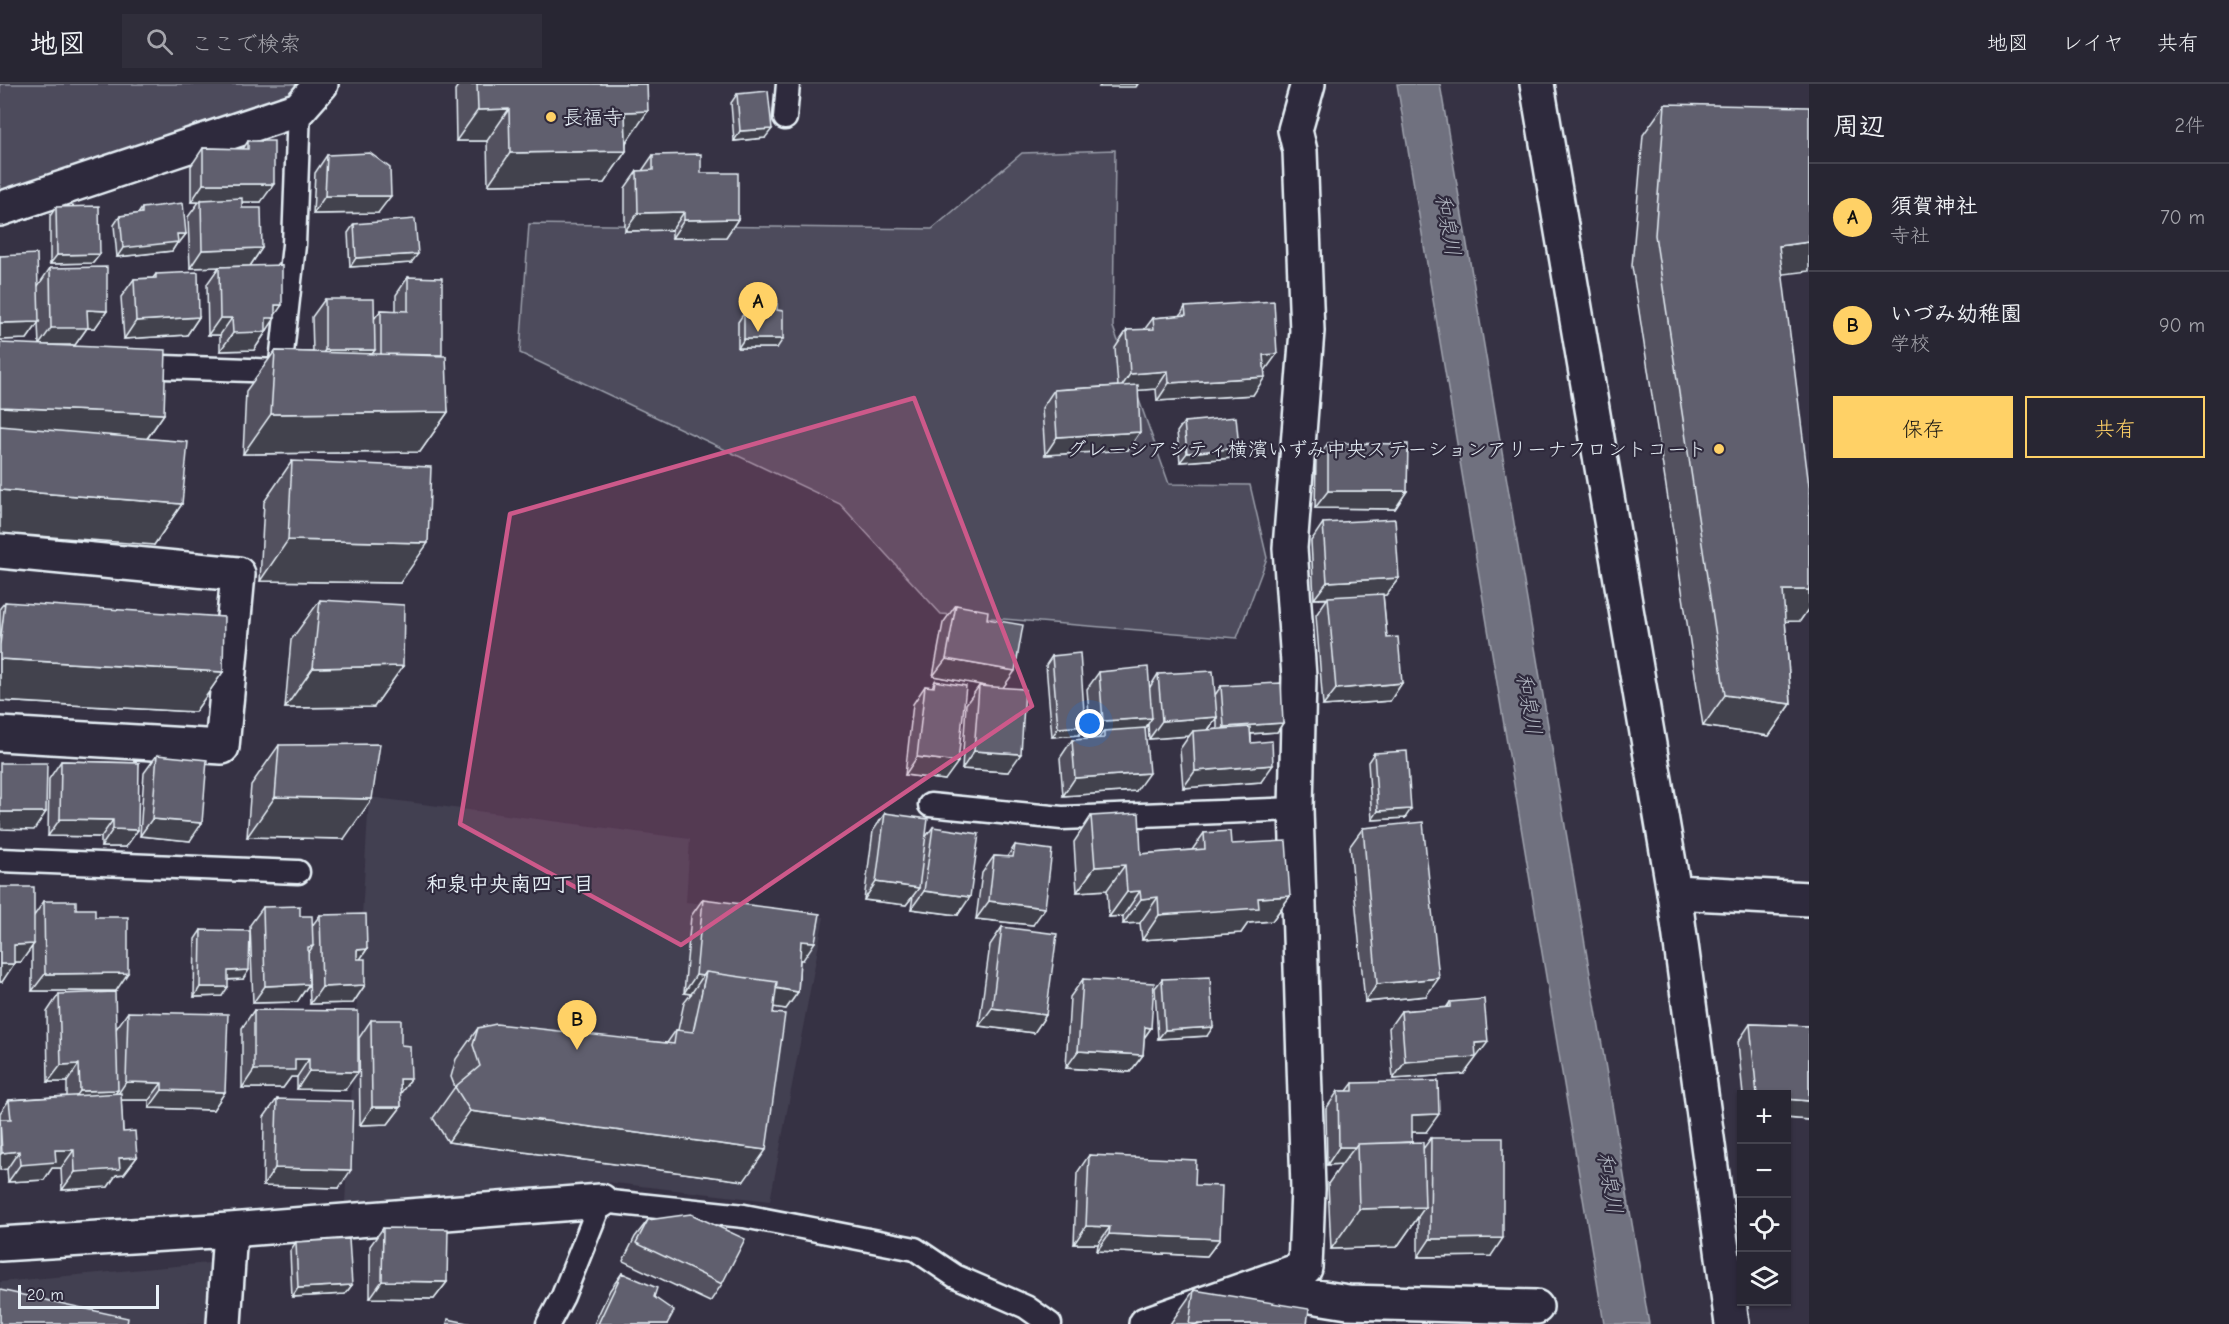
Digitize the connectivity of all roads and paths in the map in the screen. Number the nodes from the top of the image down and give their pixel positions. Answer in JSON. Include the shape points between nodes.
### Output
{"nodes":[{"id":1,"x":321,"y":84,"type":"edge"},
{"id":2,"x":788,"y":84,"type":"edge"},
{"id":3,"x":1308,"y":84,"type":"edge"},
{"id":4,"x":1537,"y":84,"type":"edge"},
{"id":5,"x":299,"y":109,"type":"junction"},
{"id":6,"x":785,"y":118,"type":"dead end"},
{"id":7,"x":0,"y":209,"type":"edge"},
{"id":8,"x":114,"y":365,"type":"edge"},
{"id":9,"x":0,"y":551,"type":"edge"},
{"id":10,"x":0,"y":734,"type":"edge"},
{"id":11,"x":930,"y":805,"type":"dead end"},
{"id":12,"x":1296,"y":809,"type":"junction"},
{"id":13,"x":0,"y":860,"type":"edge"},
{"id":14,"x":298,"y":872,"type":"dead end"},
{"id":15,"x":1674,"y":892,"type":"junction"},
{"id":16,"x":1809,"y":899,"type":"edge"},
{"id":17,"x":601,"y":1201,"type":"junction"},
{"id":18,"x":230,"y":1230,"type":"junction"},
{"id":19,"x":0,"y":1244,"type":"edge"},
{"id":20,"x":1256,"y":1287,"type":"junction"},
{"id":21,"x":1536,"y":1307,"type":"dead end"},
{"id":22,"x":224,"y":1324,"type":"edge"},
{"id":23,"x":548,"y":1324,"type":"edge"},
{"id":24,"x":1050,"y":1324,"type":"edge"},
{"id":25,"x":1146,"y":1324,"type":"edge"},
{"id":26,"x":1732,"y":1324,"type":"edge"}],
"edges":[{"from":1,"to":5,"type":"street"},
{"from":2,"to":6,"type":"lane"},
{"from":3,"to":12,"type":"street","via":[[1294,130],[1300,151],[1307,331],[1290,548],[1299,677]]},
{"from":4,"to":15,"type":"street"},
{"from":5,"to":7,"type":"street"},
{"from":5,"to":8,"type":"lane","via":[[294,245],[280,371]]},
{"from":9,"to":10,"type":"street","via":[[238,574],[222,747]]},
{"from":11,"to":12,"type":"lane","via":[[1062,818]]},
{"from":12,"to":20,"type":"street","via":[[1308,1189],[1305,1268]]},
{"from":13,"to":14,"type":"lane"},
{"from":15,"to":16,"type":"street"},
{"from":15,"to":26,"type":"street"},
{"from":17,"to":18,"type":"street"},
{"from":17,"to":23,"type":"lane"},
{"from":17,"to":24,"type":"lane","via":[[744,1216],[915,1249],[956,1276],[1026,1307]]},
{"from":18,"to":19,"type":"street"},
{"from":18,"to":22,"type":"street"},
{"from":20,"to":21,"type":"street","via":[[1348,1302]]},
{"from":20,"to":25,"type":"street"}]}
